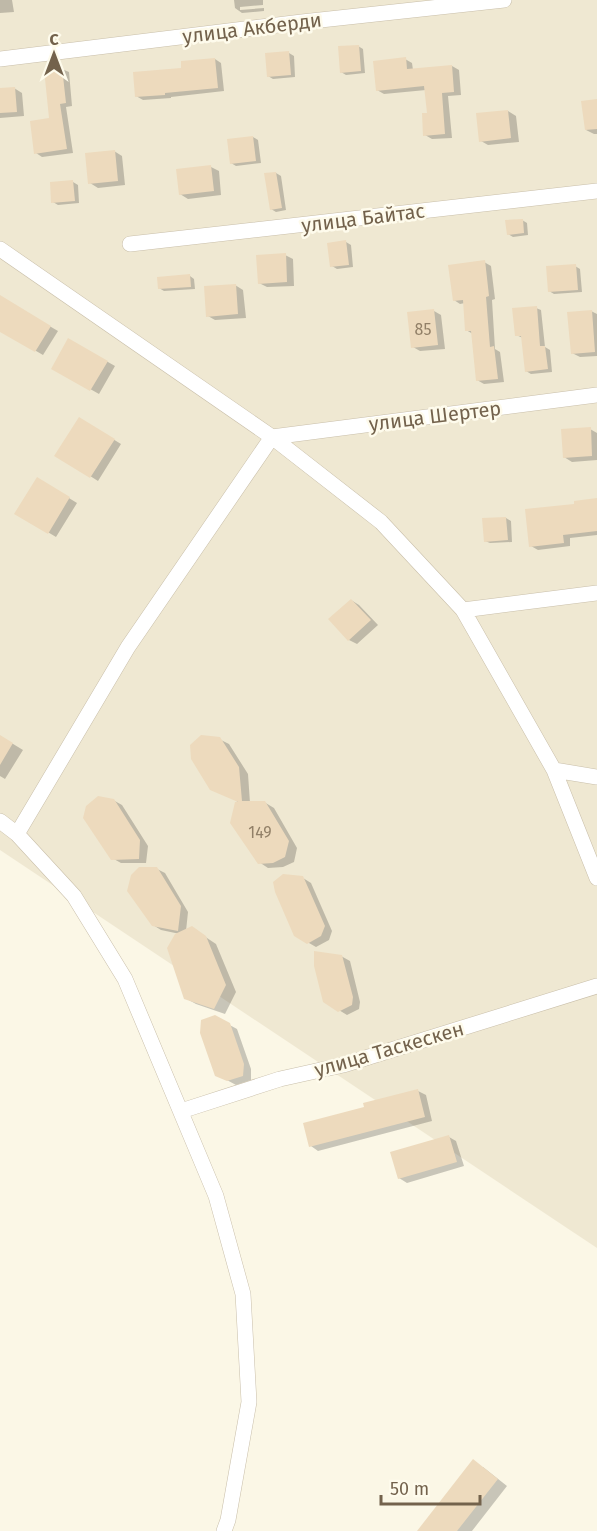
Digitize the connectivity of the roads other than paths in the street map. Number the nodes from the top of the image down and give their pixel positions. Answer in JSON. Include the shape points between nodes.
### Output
{"nodes":[{"id":1,"x":504,"y":0,"type":"edge"},
{"id":2,"x":0,"y":59,"type":"edge"},
{"id":3,"x":597,"y":191,"type":"edge"},
{"id":4,"x":130,"y":244,"type":"dead end"},
{"id":5,"x":0,"y":249,"type":"edge"},
{"id":6,"x":597,"y":395,"type":"edge"},
{"id":7,"x":272,"y":437,"type":"junction"},
{"id":8,"x":597,"y":593,"type":"edge"},
{"id":9,"x":463,"y":610,"type":"junction"},
{"id":10,"x":554,"y":770,"type":"junction"},
{"id":11,"x":597,"y":777,"type":"edge"},
{"id":12,"x":0,"y":821,"type":"edge"},
{"id":13,"x":17,"y":834,"type":"junction"},
{"id":14,"x":597,"y":878,"type":"edge"},
{"id":15,"x":597,"y":986,"type":"edge"},
{"id":16,"x":181,"y":1111,"type":"junction"},
{"id":17,"x":224,"y":1531,"type":"edge"}],
"edges":[{"from":1,"to":2,"type":"street","name":"улица Акберди"},
{"from":3,"to":4,"type":"street","name":"улица Байтас"},
{"from":5,"to":7,"type":"street"},
{"from":6,"to":7,"type":"street","name":"улица Шертер"},
{"from":7,"to":9,"type":"street","via":[[381,522]]},
{"from":7,"to":13,"type":"street","via":[[128,647]]},
{"from":8,"to":9,"type":"street"},
{"from":9,"to":10,"type":"street"},
{"from":10,"to":11,"type":"street"},
{"from":10,"to":14,"type":"street"},
{"from":12,"to":13,"type":"street"},
{"from":13,"to":16,"type":"street","via":[[74,896],[125,979]]},
{"from":15,"to":16,"type":"street","name":"улица Таскескен"},
{"from":16,"to":17,"type":"street","via":[[216,1196],[243,1294],[249,1402]]}]}
